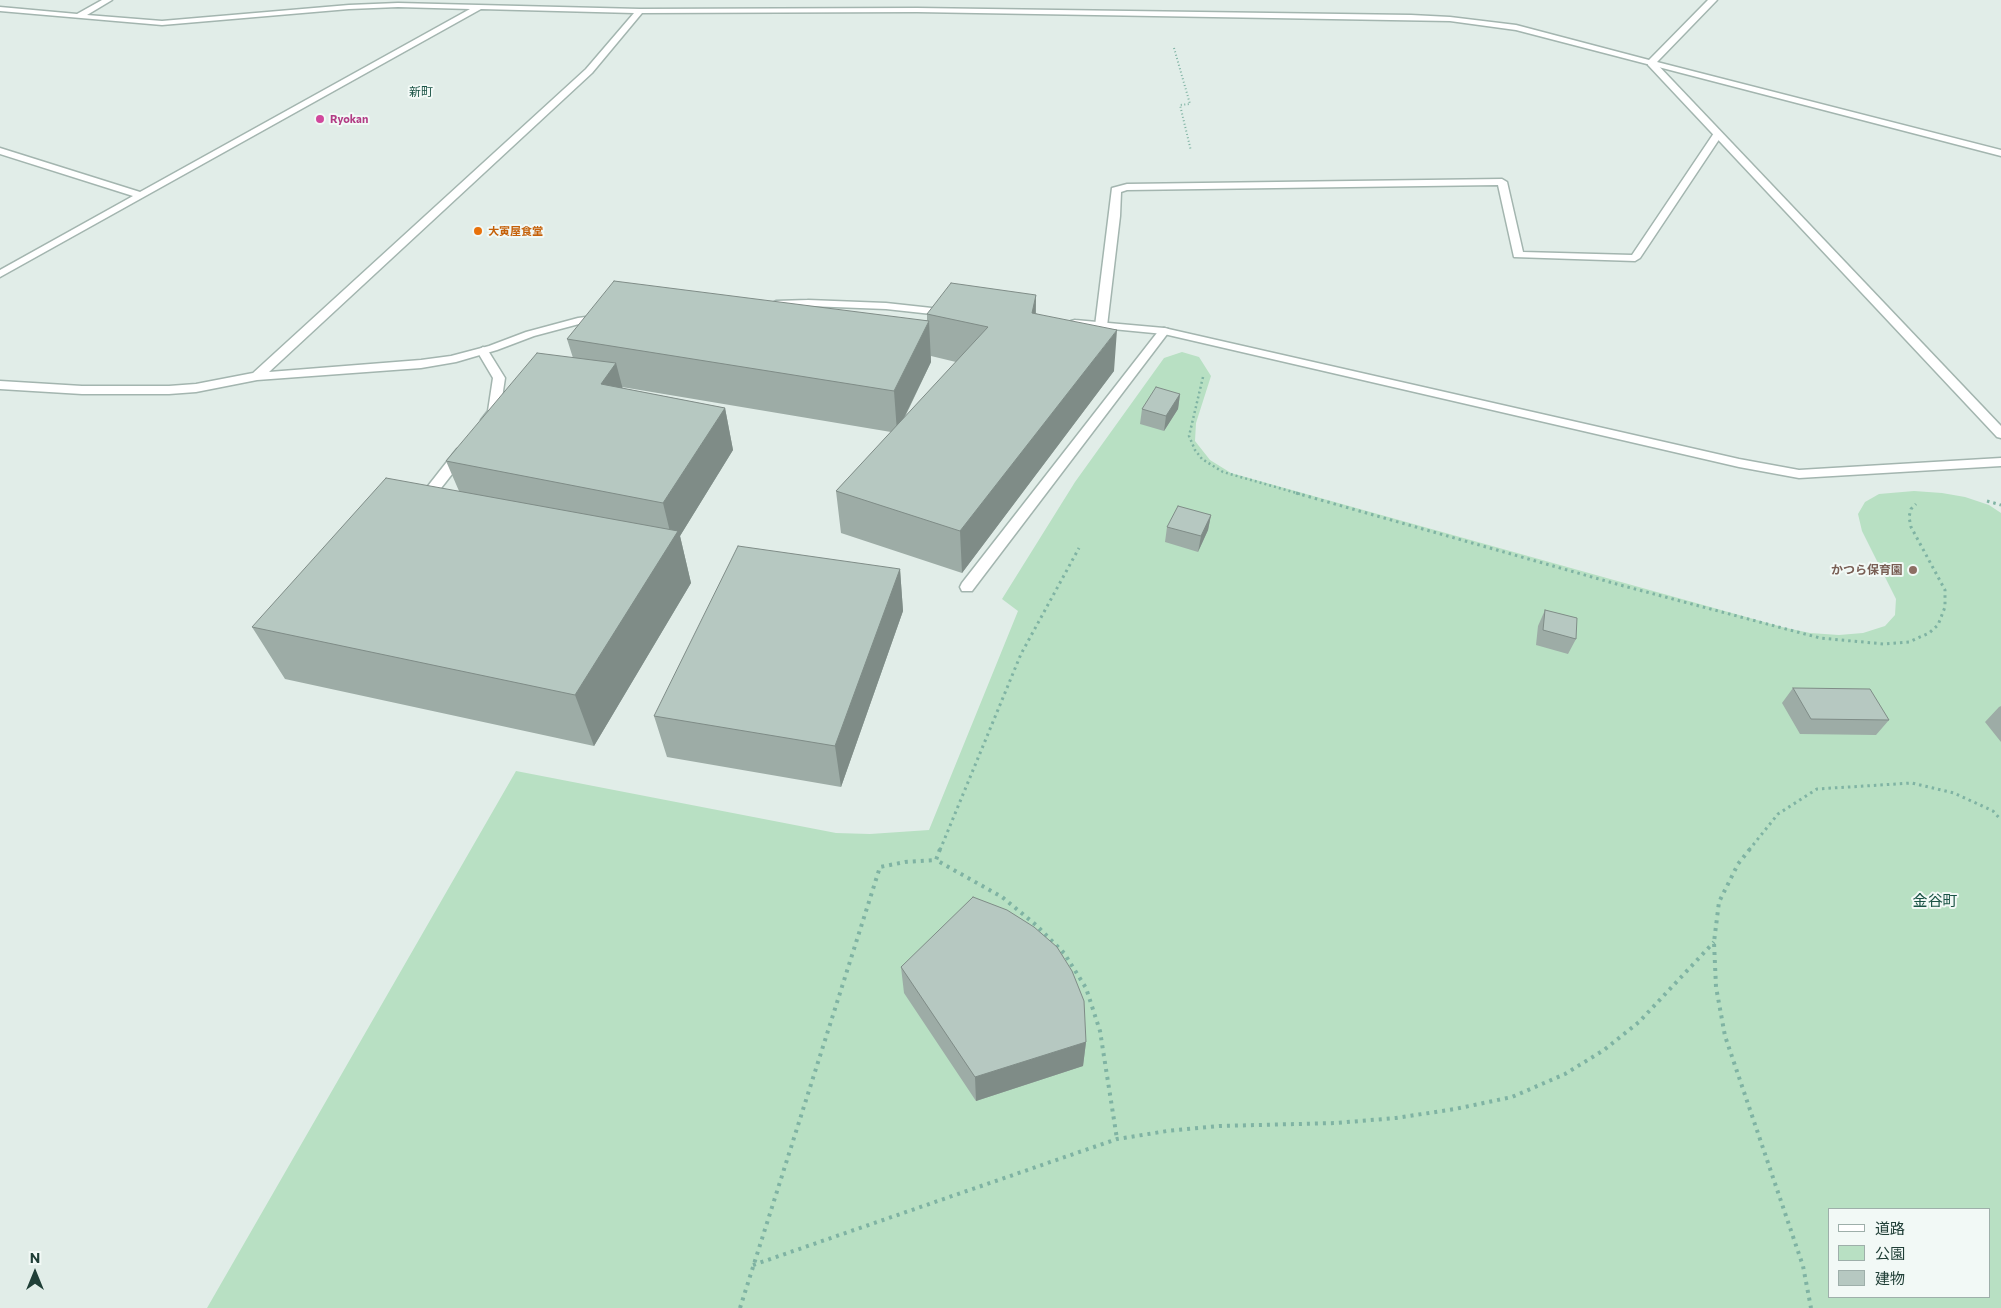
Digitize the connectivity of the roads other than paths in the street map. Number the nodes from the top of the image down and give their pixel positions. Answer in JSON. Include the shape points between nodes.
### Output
{"nodes":[{"id":1,"x":108,"y":0,"type":"edge"},
{"id":2,"x":319,"y":0,"type":"edge"},
{"id":3,"x":915,"y":0,"type":"edge"},
{"id":4,"x":1713,"y":0,"type":"edge"},
{"id":5,"x":479,"y":7,"type":"junction"},
{"id":6,"x":0,"y":9,"type":"edge"},
{"id":7,"x":917,"y":10,"type":"junction"},
{"id":8,"x":319,"y":11,"type":"junction"},
{"id":9,"x":640,"y":11,"type":"junction"},
{"id":10,"x":78,"y":18,"type":"junction"},
{"id":11,"x":1651,"y":63,"type":"junction"},
{"id":12,"x":1717,"y":135,"type":"junction"},
{"id":13,"x":0,"y":151,"type":"edge"},
{"id":14,"x":2001,"y":153,"type":"edge"},
{"id":15,"x":140,"y":195,"type":"junction"},
{"id":16,"x":0,"y":274,"type":"edge"},
{"id":17,"x":768,"y":305,"type":"edge"},
{"id":18,"x":960,"y":314,"type":"edge"},
{"id":19,"x":617,"y":316,"type":"edge"},
{"id":20,"x":1063,"y":322,"type":"edge"},
{"id":21,"x":1101,"y":326,"type":"junction"},
{"id":22,"x":1164,"y":331,"type":"junction"},
{"id":23,"x":483,"y":351,"type":"junction"},
{"id":24,"x":257,"y":376,"type":"junction"},
{"id":25,"x":0,"y":385,"type":"edge"},
{"id":26,"x":482,"y":427,"type":"edge"},
{"id":27,"x":2001,"y":434,"type":"edge"},
{"id":28,"x":470,"y":442,"type":"edge"},
{"id":29,"x":2001,"y":462,"type":"edge"},
{"id":30,"x":415,"y":512,"type":"edge"},
{"id":31,"x":968,"y":587,"type":"dead end"}],
"edges":[{"from":1,"to":10,"type":"street"},
{"from":2,"to":8,"type":"street"},
{"from":3,"to":7,"type":"street"},
{"from":4,"to":11,"type":"street"},
{"from":5,"to":8,"type":"street","via":[[349,7]]},
{"from":5,"to":9,"type":"street"},
{"from":5,"to":15,"type":"street"},
{"from":6,"to":10,"type":"street"},
{"from":7,"to":9,"type":"street"},
{"from":7,"to":11,"type":"street","via":[[1450,19],[1516,28]]},
{"from":8,"to":10,"type":"street","via":[[162,23]]},
{"from":9,"to":24,"type":"street","via":[[588,72]]},
{"from":11,"to":12,"type":"street"},
{"from":11,"to":14,"type":"street"},
{"from":12,"to":21,"type":"street","via":[[1635,258],[1518,255],[1502,182],[1127,187],[1116,190]]},
{"from":12,"to":27,"type":"street"},
{"from":13,"to":15,"type":"street"},
{"from":15,"to":16,"type":"street"},
{"from":17,"to":18,"type":"street","via":[[886,306]]},
{"from":19,"to":23,"type":"street","via":[[578,321]]},
{"from":20,"to":21,"type":"street"},
{"from":21,"to":22,"type":"street"},
{"from":22,"to":29,"type":"street","via":[[1739,464],[1798,474]]},
{"from":22,"to":31,"type":"street"},
{"from":23,"to":24,"type":"street","via":[[421,364]]},
{"from":23,"to":26,"type":"street","via":[[499,378],[494,411]]},
{"from":24,"to":25,"type":"street","via":[[169,390],[100,391]]},
{"from":28,"to":30,"type":"street"}]}
